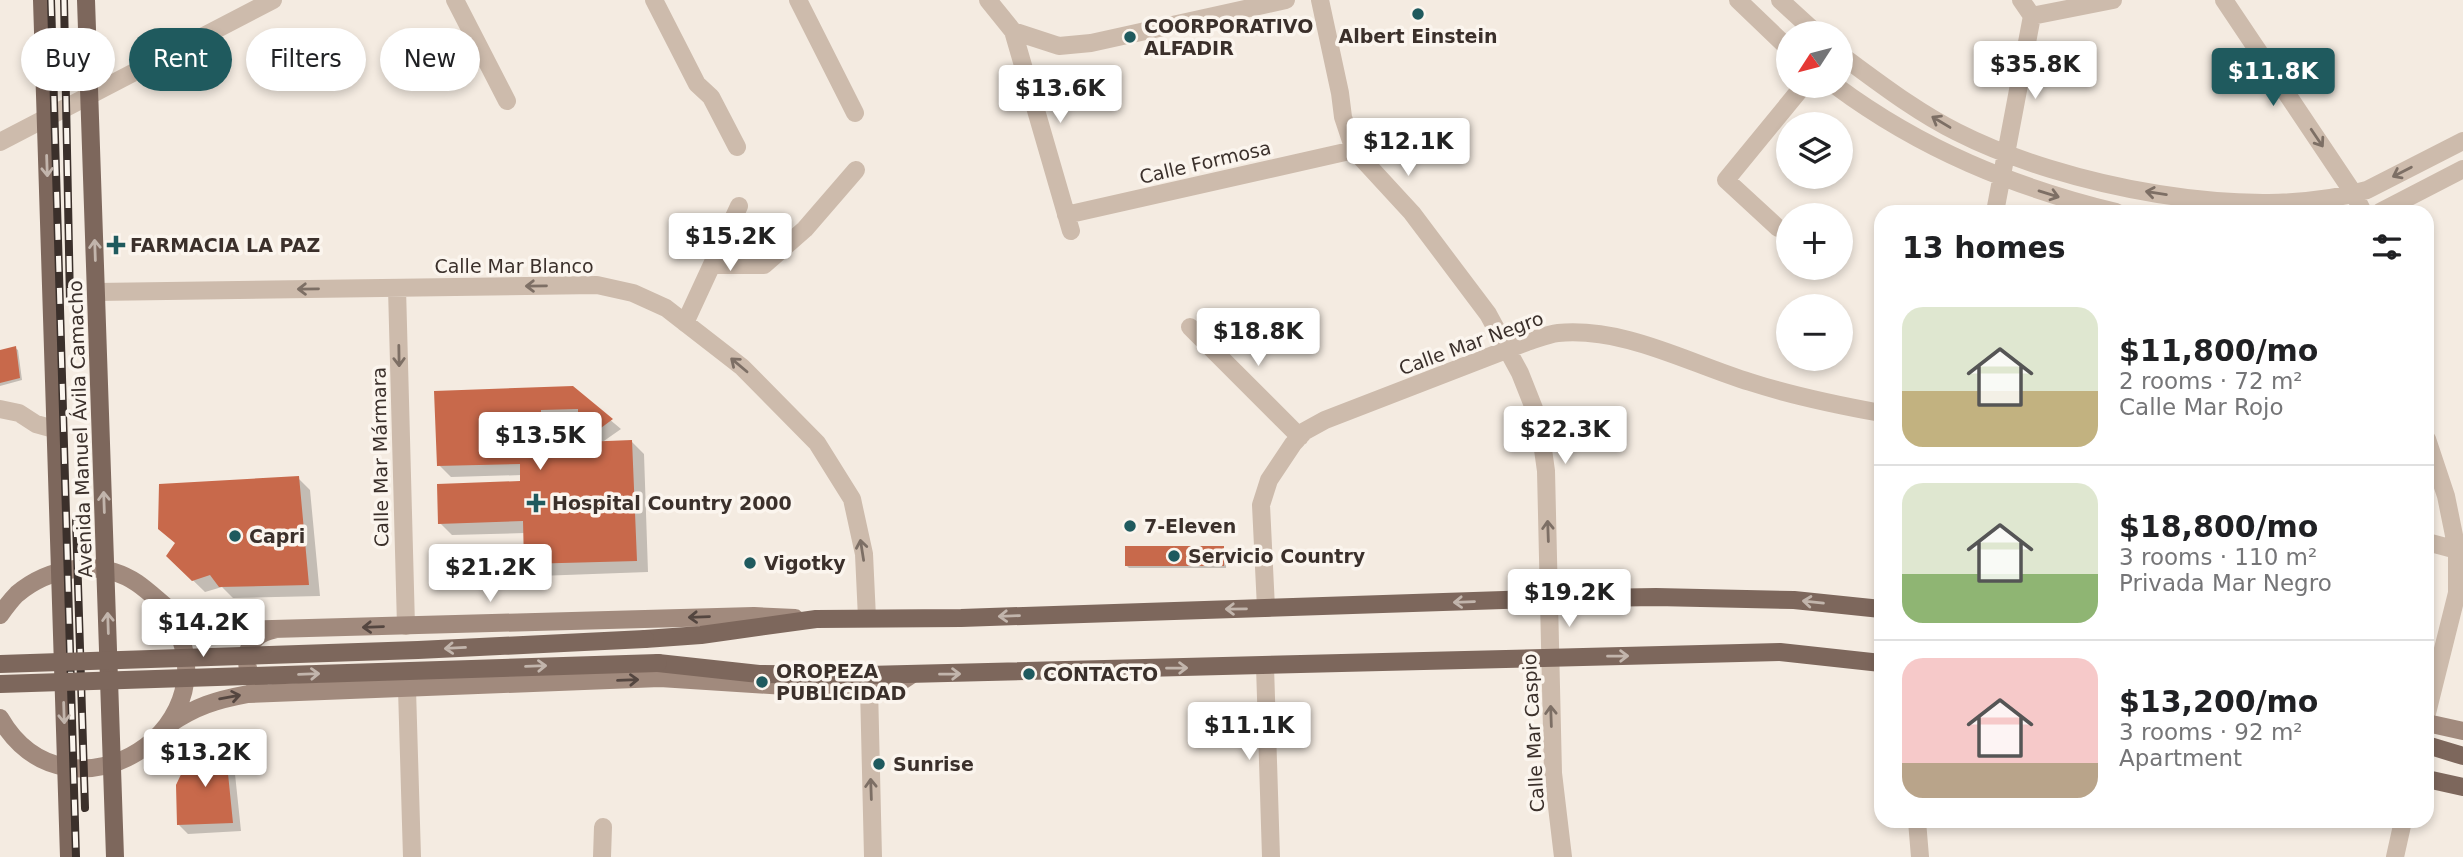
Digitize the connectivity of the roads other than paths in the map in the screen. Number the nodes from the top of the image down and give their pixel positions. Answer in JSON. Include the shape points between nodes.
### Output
{"nodes":[{"id":1,"x":42,"y":0,"type":"edge"},
{"id":2,"x":86,"y":0,"type":"edge"},
{"id":3,"x":455,"y":0,"type":"edge"},
{"id":4,"x":654,"y":0,"type":"edge"},
{"id":5,"x":799,"y":0,"type":"edge"},
{"id":6,"x":988,"y":0,"type":"edge"},
{"id":7,"x":1286,"y":0,"type":"edge"},
{"id":8,"x":1320,"y":0,"type":"edge"},
{"id":9,"x":1738,"y":0,"type":"edge"},
{"id":10,"x":1780,"y":0,"type":"edge"},
{"id":11,"x":2021,"y":0,"type":"edge"},
{"id":12,"x":2113,"y":0,"type":"edge"},
{"id":13,"x":2224,"y":0,"type":"edge"},
{"id":14,"x":268,"y":1,"type":"edge"},
{"id":15,"x":2032,"y":16,"type":"junction"},
{"id":16,"x":1802,"y":21,"type":"edge"},
{"id":17,"x":1013,"y":31,"type":"junction"},
{"id":18,"x":1776,"y":36,"type":"edge"},
{"id":19,"x":1853,"y":64,"type":"edge"},
{"id":20,"x":89,"y":96,"type":"junction"},
{"id":21,"x":1793,"y":98,"type":"edge"},
{"id":22,"x":1853,"y":98,"type":"edge"},
{"id":23,"x":507,"y":101,"type":"dead end"},
{"id":24,"x":855,"y":113,"type":"dead end"},
{"id":25,"x":45,"y":119,"type":"junction"},
{"id":26,"x":2463,"y":141,"type":"edge"},
{"id":27,"x":0,"y":142,"type":"edge"},
{"id":28,"x":737,"y":147,"type":"dead end"},
{"id":29,"x":1354,"y":150,"type":"junction"},
{"id":30,"x":2006,"y":153,"type":"junction"},
{"id":31,"x":2463,"y":169,"type":"edge"},
{"id":32,"x":856,"y":170,"type":"dead end"},
{"id":33,"x":2001,"y":178,"type":"junction"},
{"id":34,"x":2354,"y":194,"type":"junction"},
{"id":35,"x":1996,"y":205,"type":"edge"},
{"id":36,"x":2089,"y":205,"type":"edge"},
{"id":37,"x":2360,"y":205,"type":"edge"},
{"id":38,"x":2394,"y":205,"type":"edge"},
{"id":39,"x":740,"y":206,"type":"dead end"},
{"id":40,"x":1776,"y":226,"type":"edge"},
{"id":41,"x":712,"y":265,"type":"junction"},
{"id":42,"x":397,"y":288,"type":"junction"},
{"id":43,"x":96,"y":292,"type":"junction"},
{"id":44,"x":685,"y":323,"type":"junction"},
{"id":45,"x":1189,"y":327,"type":"dead end"},
{"id":46,"x":1508,"y":350,"type":"junction"},
{"id":47,"x":0,"y":409,"type":"edge"},
{"id":48,"x":1874,"y":412,"type":"edge"},
{"id":49,"x":54,"y":429,"type":"junction"},
{"id":50,"x":1300,"y":437,"type":"junction"},
{"id":51,"x":2434,"y":460,"type":"edge"},
{"id":52,"x":2434,"y":544,"type":"edge"},
{"id":53,"x":2457,"y":550,"type":"junction"},
{"id":54,"x":106,"y":570,"type":"junction"},
{"id":55,"x":59,"y":571,"type":"junction"},
{"id":56,"x":1550,"y":599,"type":"junction"},
{"id":57,"x":158,"y":601,"type":"junction"},
{"id":58,"x":1266,"y":608,"type":"junction"},
{"id":59,"x":1874,"y":609,"type":"edge"},
{"id":60,"x":0,"y":615,"type":"edge"},
{"id":61,"x":816,"y":618,"type":"junction"},
{"id":62,"x":867,"y":618,"type":"junction"},
{"id":63,"x":406,"y":626,"type":"junction"},
{"id":64,"x":276,"y":630,"type":"junction"},
{"id":65,"x":1550,"y":658,"type":"junction"},
{"id":66,"x":1874,"y":662,"type":"edge"},
{"id":67,"x":0,"y":664,"type":"edge"},
{"id":68,"x":1265,"y":666,"type":"junction"},
{"id":69,"x":911,"y":675,"type":"junction"},
{"id":70,"x":0,"y":684,"type":"edge"},
{"id":71,"x":2434,"y":685,"type":"edge"},
{"id":72,"x":869,"y":687,"type":"junction"},
{"id":73,"x":407,"y":689,"type":"junction"},
{"id":74,"x":281,"y":692,"type":"junction"},
{"id":75,"x":168,"y":724,"type":"junction"},
{"id":76,"x":2,"y":725,"type":"edge"},
{"id":77,"x":2434,"y":725,"type":"edge"},
{"id":78,"x":2463,"y":731,"type":"edge"},
{"id":79,"x":2434,"y":747,"type":"edge"},
{"id":80,"x":2463,"y":756,"type":"edge"},
{"id":81,"x":112,"y":765,"type":"junction"},
{"id":82,"x":66,"y":766,"type":"junction"},
{"id":83,"x":2434,"y":781,"type":"edge"},
{"id":84,"x":2463,"y":787,"type":"edge"},
{"id":85,"x":603,"y":827,"type":"dead end"},
{"id":86,"x":1918,"y":828,"type":"edge"},
{"id":87,"x":2401,"y":828,"type":"edge"},
{"id":88,"x":69,"y":857,"type":"edge"},
{"id":89,"x":115,"y":857,"type":"edge"},
{"id":90,"x":412,"y":857,"type":"edge"},
{"id":91,"x":602,"y":857,"type":"edge"},
{"id":92,"x":873,"y":857,"type":"edge"},
{"id":93,"x":1271,"y":857,"type":"edge"},
{"id":94,"x":1563,"y":857,"type":"edge"},
{"id":95,"x":1920,"y":857,"type":"edge"},
{"id":96,"x":2395,"y":857,"type":"edge"}],
"edges":[{"from":1,"to":25,"type":"main road","name":"Avenida Manuel Ávila Camacho"},
{"from":2,"to":20,"type":"main road","name":"Avenida Manuel Ávila Camacho"},
{"from":3,"to":23,"type":"street"},
{"from":4,"to":28,"type":"street","via":[[697,84],[711,97]]},
{"from":5,"to":24,"type":"street"},
{"from":6,"to":17,"type":"street","name":"Calle Formosa"},
{"from":7,"to":17,"type":"street","via":[[1091,44],[1059,46]]},
{"from":8,"to":29,"type":"street","name":"Calle Mar Caspio"},
{"from":9,"to":18,"type":"street"},
{"from":10,"to":16,"type":"street"},
{"from":11,"to":15,"type":"street"},
{"from":12,"to":15,"type":"street"},
{"from":13,"to":34,"type":"street","one_way":true},
{"from":14,"to":20,"type":"street"},
{"from":15,"to":30,"type":"street"},
{"from":17,"to":29,"type":"street","name":"Calle Formosa","via":[[1068,223]]},
{"from":30,"to":19,"type":"street","one_way":true,"via":[[1957,132]]},
{"from":20,"to":25,"type":"street"},
{"from":43,"to":20,"type":"main road","name":"Avenida Manuel Ávila Camacho","one_way":true},
{"from":21,"to":40,"type":"street","via":[[1726,180]]},
{"from":22,"to":33,"type":"street","via":[[1930,145]]},
{"from":25,"to":27,"type":"street"},
{"from":25,"to":49,"type":"main road","name":"Avenida Manuel Ávila Camacho","one_way":true},
{"from":26,"to":34,"type":"street","one_way":true},
{"from":29,"to":46,"type":"street","name":"Calle Mar Caspio","via":[[1412,212],[1488,314]]},
{"from":30,"to":33,"type":"street"},
{"from":34,"to":30,"type":"street","one_way":true,"via":[[2281,202],[2210,201],[2082,178]]},
{"from":31,"to":38,"type":"street"},
{"from":32,"to":41,"type":"street","via":[[805,229],[764,265]]},
{"from":33,"to":35,"type":"street"},
{"from":33,"to":36,"type":"street","one_way":true},
{"from":34,"to":37,"type":"street"},
{"from":39,"to":41,"type":"street"},
{"from":41,"to":44,"type":"street"},
{"from":42,"to":43,"type":"street","name":"Calle Mar Blanco","one_way":true},
{"from":44,"to":42,"type":"street","name":"Calle Mar Blanco","one_way":true,"via":[[633,293],[597,285]]},
{"from":42,"to":63,"type":"street","name":"Calle Mar Mármara","one_way":true},
{"from":54,"to":43,"type":"main road","name":"Avenida Manuel Ávila Camacho","one_way":true},
{"from":62,"to":44,"type":"street","name":"Calle Mar Blanco","one_way":true,"via":[[864,554],[852,499],[817,443],[743,367]]},
{"from":45,"to":50,"type":"street"},
{"from":46,"to":48,"type":"street","name":"Calle Mar Negro","via":[[1556,333],[1611,336],[1808,399]]},
{"from":46,"to":50,"type":"street","name":"Calle Mar Negro","via":[[1325,420]]},
{"from":56,"to":46,"type":"street","name":"Calle Mar Caspio","one_way":true,"via":[[1546,471],[1539,421]]},
{"from":47,"to":49,"type":"street"},
{"from":49,"to":55,"type":"main road","name":"Avenida Manuel Ávila Camacho"},
{"from":50,"to":58,"type":"street","name":"Calle Mar Negro","via":[[1269,480],[1261,505]]},
{"from":51,"to":53,"type":"street"},
{"from":52,"to":53,"type":"street"},
{"from":53,"to":71,"type":"street","via":[[2457,593]]},
{"from":54,"to":55,"type":"main road"},
{"from":54,"to":57,"type":"main road","via":[[135,582]]},
{"from":81,"to":54,"type":"main road","name":"Avenida Manuel Ávila Camacho","one_way":true},
{"from":55,"to":60,"type":"main road","via":[[36,581]]},
{"from":55,"to":82,"type":"main road","name":"Avenida Manuel Ávila Camacho","one_way":true},
{"from":56,"to":58,"type":"main road","one_way":true},
{"from":59,"to":56,"type":"main road","one_way":true,"via":[[1794,600]]},
{"from":56,"to":65,"type":"street","name":"Calle Mar Caspio"},
{"from":57,"to":64,"type":"main road","via":[[194,625]]},
{"from":57,"to":75,"type":"main road","via":[[174,622],[183,648],[180,701]]},
{"from":58,"to":62,"type":"main road","one_way":true},
{"from":61,"to":62,"type":"main road"},
{"from":61,"to":63,"type":"main road","one_way":true},
{"from":61,"to":67,"type":"main road","one_way":true,"bridge":true,"via":[[645,639]]},
{"from":63,"to":64,"type":"main road","one_way":true},
{"from":64,"to":74,"type":"main road","via":[[255,639],[246,661],[257,684]]},
{"from":65,"to":66,"type":"main road","one_way":true,"via":[[1780,652]]},
{"from":65,"to":68,"type":"main road"},
{"from":94,"to":65,"type":"street","name":"Calle Mar Caspio","one_way":true,"via":[[1553,773]]},
{"from":69,"to":68,"type":"main road","one_way":true},
{"from":68,"to":93,"type":"street"},
{"from":70,"to":69,"type":"main road","one_way":true,"bridge":true,"via":[[657,663],[759,674]]},
{"from":69,"to":72,"type":"main road","via":[[897,685]]},
{"from":73,"to":72,"type":"main road","one_way":true,"via":[[660,678]]},
{"from":92,"to":72,"type":"street","one_way":true},
{"from":73,"to":74,"type":"main road"},
{"from":73,"to":90,"type":"street"},
{"from":75,"to":74,"type":"main road","one_way":true,"via":[[212,700]]},
{"from":75,"to":81,"type":"main road","via":[[134,756]]},
{"from":76,"to":82,"type":"main road","via":[[23,747]]},
{"from":77,"to":78,"type":"main road"},
{"from":79,"to":80,"type":"main road"},
{"from":81,"to":82,"type":"main road"},
{"from":81,"to":89,"type":"main road","name":"Avenida Manuel Ávila Camacho"},
{"from":82,"to":88,"type":"main road","name":"Avenida Manuel Ávila Camacho"},
{"from":83,"to":84,"type":"main road"},
{"from":85,"to":91,"type":"street"},
{"from":86,"to":95,"type":"street"},
{"from":87,"to":96,"type":"street"}]}
